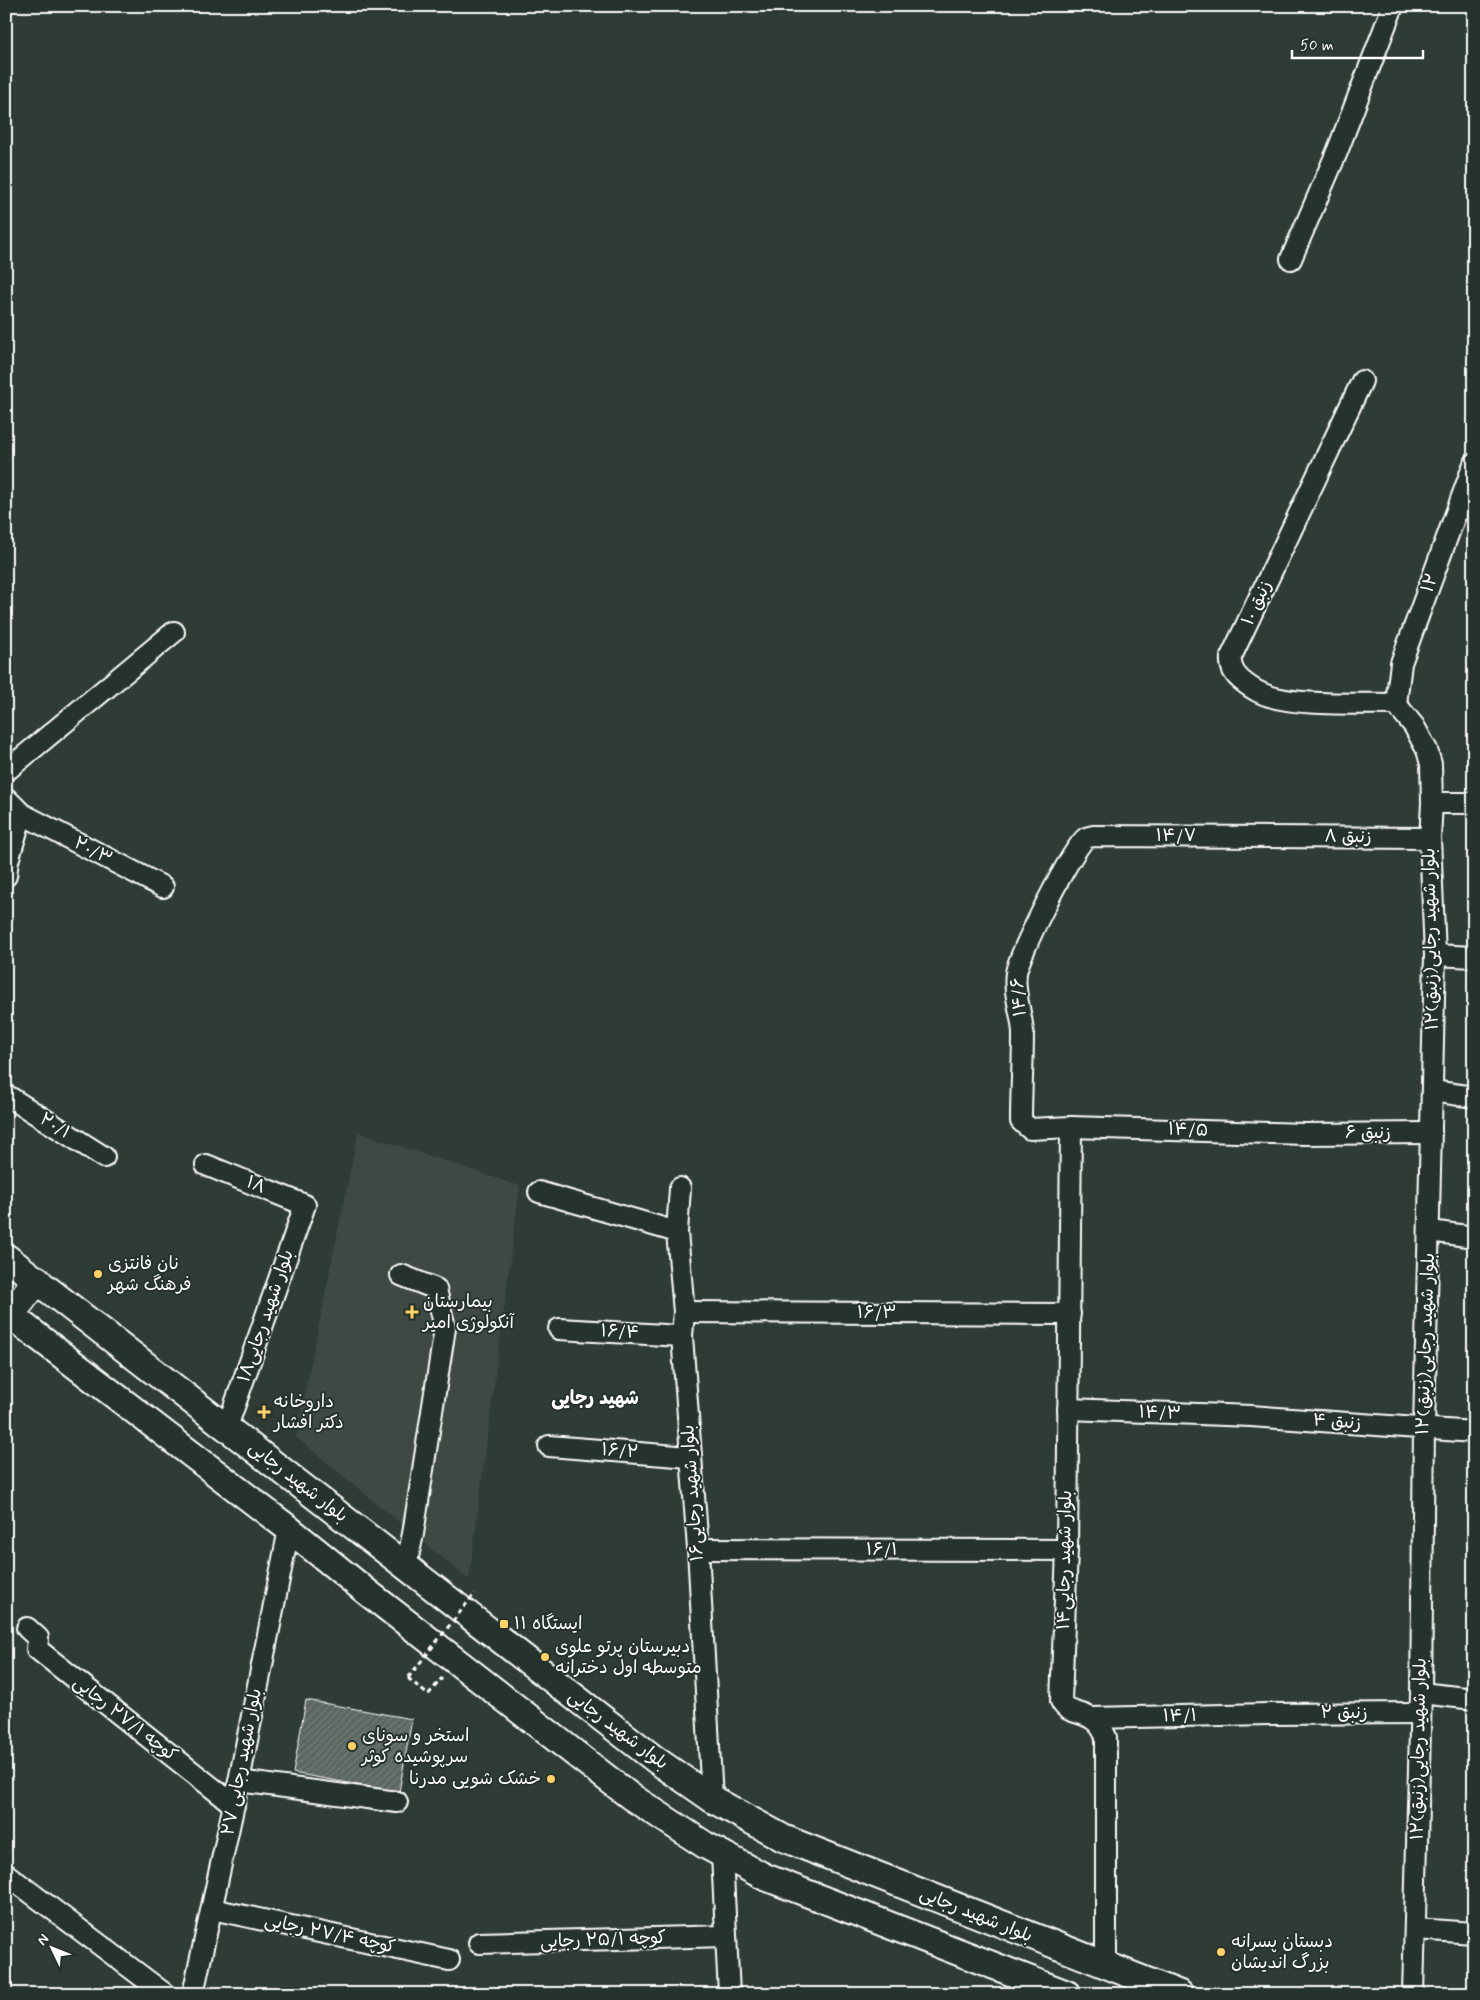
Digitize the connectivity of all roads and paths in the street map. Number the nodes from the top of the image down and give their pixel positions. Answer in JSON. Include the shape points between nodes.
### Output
{"nodes":[{"id":1,"x":1394,"y":6,"type":"edge"},
{"id":2,"x":1291,"y":258,"type":"dead end"},
{"id":3,"x":1362,"y":381,"type":"dead end"},
{"id":4,"x":1474,"y":464,"type":"edge"},
{"id":5,"x":174,"y":632,"type":"dead end"},
{"id":6,"x":1396,"y":704,"type":"junction"},
{"id":7,"x":6,"y":772,"type":"edge"},
{"id":8,"x":6,"y":798,"type":"edge"},
{"id":9,"x":1432,"y":803,"type":"junction"},
{"id":10,"x":1474,"y":803,"type":"edge"},
{"id":11,"x":22,"y":814,"type":"junction"},
{"id":12,"x":1266,"y":836,"type":"joint"},
{"id":13,"x":1086,"y":838,"type":"joint"},
{"id":14,"x":1430,"y":838,"type":"junction"},
{"id":15,"x":6,"y":876,"type":"edge"},
{"id":16,"x":164,"y":887,"type":"dead end"},
{"id":17,"x":1435,"y":955,"type":"junction"},
{"id":18,"x":1474,"y":957,"type":"edge"},
{"id":19,"x":1432,"y":1091,"type":"junction"},
{"id":20,"x":6,"y":1095,"type":"edge"},
{"id":21,"x":1474,"y":1097,"type":"edge"},
{"id":22,"x":1071,"y":1127,"type":"junction"},
{"id":23,"x":1432,"y":1133,"type":"junction"},
{"id":24,"x":1306,"y":1134,"type":"joint"},
{"id":25,"x":104,"y":1157,"type":"dead end"},
{"id":26,"x":206,"y":1165,"type":"dead end"},
{"id":27,"x":680,"y":1188,"type":"dead end"},
{"id":28,"x":539,"y":1192,"type":"dead end"},
{"id":29,"x":305,"y":1205,"type":"joint"},
{"id":30,"x":1430,"y":1231,"type":"junction"},
{"id":31,"x":677,"y":1232,"type":"junction"},
{"id":32,"x":1474,"y":1237,"type":"edge"},
{"id":33,"x":6,"y":1257,"type":"edge"},
{"id":34,"x":401,"y":1275,"type":"dead end"},
{"id":35,"x":37,"y":1280,"type":"junction"},
{"id":36,"x":684,"y":1312,"type":"junction"},
{"id":37,"x":8,"y":1314,"type":"edge"},
{"id":38,"x":1070,"y":1314,"type":"junction"},
{"id":39,"x":559,"y":1328,"type":"dead end"},
{"id":40,"x":682,"y":1336,"type":"junction"},
{"id":41,"x":1068,"y":1409,"type":"junction"},
{"id":42,"x":1251,"y":1416,"type":"joint"},
{"id":43,"x":227,"y":1427,"type":"junction"},
{"id":44,"x":1424,"y":1428,"type":"junction"},
{"id":45,"x":1474,"y":1432,"type":"edge"},
{"id":46,"x":549,"y":1446,"type":"dead end"},
{"id":47,"x":690,"y":1456,"type":"junction"},
{"id":48,"x":289,"y":1529,"type":"junction"},
{"id":49,"x":698,"y":1549,"type":"junction"},
{"id":50,"x":1067,"y":1550,"type":"junction"},
{"id":51,"x":406,"y":1566,"type":"junction"},
{"id":52,"x":475,"y":1593,"type":"dead end"},
{"id":53,"x":27,"y":1628,"type":"dead end"},
{"id":54,"x":1421,"y":1693,"type":"junction"},
{"id":55,"x":428,"y":1696,"type":"dead end"},
{"id":56,"x":1474,"y":1698,"type":"edge"},
{"id":57,"x":1420,"y":1713,"type":"junction"},
{"id":58,"x":1268,"y":1714,"type":"joint"},
{"id":59,"x":1092,"y":1718,"type":"junction"},
{"id":60,"x":239,"y":1781,"type":"junction"},
{"id":61,"x":712,"y":1799,"type":"junction"},
{"id":62,"x":397,"y":1802,"type":"dead end"},
{"id":63,"x":234,"y":1805,"type":"junction"},
{"id":64,"x":722,"y":1855,"type":"junction"},
{"id":65,"x":6,"y":1874,"type":"edge"},
{"id":66,"x":212,"y":1909,"type":"junction"},
{"id":67,"x":1415,"y":1929,"type":"junction"},
{"id":68,"x":1474,"y":1933,"type":"edge"},
{"id":69,"x":726,"y":1936,"type":"junction"},
{"id":70,"x":479,"y":1943,"type":"dead end"},
{"id":71,"x":449,"y":1960,"type":"dead end"},
{"id":72,"x":1106,"y":1966,"type":"junction"},
{"id":73,"x":165,"y":1994,"type":"edge"},
{"id":74,"x":194,"y":1994,"type":"edge"},
{"id":75,"x":729,"y":1994,"type":"edge"},
{"id":76,"x":1067,"y":1994,"type":"edge"},
{"id":77,"x":1180,"y":1994,"type":"edge"},
{"id":78,"x":1413,"y":1994,"type":"edge"}],
"edges":[{"from":1,"to":2,"type":"street"},
{"from":3,"to":6,"type":"street","name":"زنبق ۱۰","via":[[1230,664],[1236,676],[1262,694],[1283,699]]},
{"from":4,"to":6,"type":"street","name":"۱۲","via":[[1401,663]]},
{"from":5,"to":7,"type":"street"},
{"from":6,"to":9,"type":"street","name":"۱۲بلوار شهید رجایی(زنبق)","via":[[1414,726],[1427,750],[1431,764]]},
{"from":8,"to":11,"type":"street","name":"۲۰/۳"},
{"from":9,"to":10,"type":"street"},
{"from":9,"to":14,"type":"street","name":"۱۲بلوار شهید رجایی(زنبق)"},
{"from":11,"to":15,"type":"street"},
{"from":11,"to":16,"type":"street","name":"۲۰/۳"},
{"from":12,"to":13,"type":"street","name":"۱۴/۷"},
{"from":12,"to":14,"type":"street","name":"زنبق ۸"},
{"from":13,"to":22,"type":"street","name":"۱۴/۶","via":[[1071,858],[1019,960],[1015,990],[1023,1032],[1021,1121],[1030,1129]]},
{"from":14,"to":17,"type":"street","name":"۱۲بلوار شهید رجایی(زنبق)"},
{"from":17,"to":18,"type":"street"},
{"from":17,"to":19,"type":"street","name":"۱۲بلوار شهید رجایی(زنبق)"},
{"from":19,"to":21,"type":"street"},
{"from":19,"to":23,"type":"street","name":"۱۲بلوار شهید رجایی(زنبق)"},
{"from":20,"to":25,"type":"street","name":"۲۰/۱"},
{"from":22,"to":24,"type":"street","name":"۱۴/۵"},
{"from":22,"to":38,"type":"street","name":"بلوار شهید رجایی۱۴"},
{"from":23,"to":24,"type":"street","name":"زنبق ۶"},
{"from":23,"to":30,"type":"street","name":"۱۲بلوار شهید رجایی(زنبق)"},
{"from":26,"to":29,"type":"street","name":"۱۸"},
{"from":27,"to":31,"type":"street","name":"بلوار شهید رجایی۱۶"},
{"from":28,"to":31,"type":"street"},
{"from":29,"to":43,"type":"street","name":"بلوار شهید رجایی۱۸"},
{"from":30,"to":32,"type":"street"},
{"from":30,"to":44,"type":"street","name":"۱۲بلوار شهید رجایی(زنبق)"},
{"from":31,"to":36,"type":"street","name":"بلوار شهید رجایی۱۶"},
{"from":33,"to":35,"type":"main road","name":"بلوار شهید رجایی"},
{"from":34,"to":51,"type":"street","via":[[436,1289],[445,1328]]},
{"from":35,"to":37,"type":"highway"},
{"from":35,"to":43,"type":"main road","name":"بلوار شهید رجایی"},
{"from":36,"to":38,"type":"street","name":"۱۶/۳"},
{"from":36,"to":40,"type":"street","name":"بلوار شهید رجایی۱۶"},
{"from":37,"to":48,"type":"main road"},
{"from":38,"to":41,"type":"street","name":"بلوار شهید رجایی۱۴"},
{"from":39,"to":40,"type":"street","name":"۱۶/۴"},
{"from":40,"to":47,"type":"street","name":"بلوار شهید رجایی۱۶"},
{"from":41,"to":42,"type":"street","name":"۱۴/۳"},
{"from":41,"to":50,"type":"street","name":"بلوار شهید رجایی۱۴"},
{"from":42,"to":44,"type":"street","name":"زنبق ۴"},
{"from":43,"to":51,"type":"main road","name":"بلوار شهید رجایی"},
{"from":44,"to":45,"type":"street","name":"زنبق ۴"},
{"from":44,"to":54,"type":"street","name":"۱۲بلوار شهید رجایی(زنبق)"},
{"from":46,"to":47,"type":"street","name":"۱۶/۲"},
{"from":47,"to":49,"type":"street","name":"بلوار شهید رجایی۱۶"},
{"from":48,"to":60,"type":"street","name":"۲۷ بلوار شهید رجایی"},
{"from":48,"to":64,"type":"main road","via":[[630,1796]]},
{"from":49,"to":50,"type":"street","name":"۱۶/۱"},
{"from":49,"to":61,"type":"street","name":"بلوار شهید رجایی۱۶"},
{"from":50,"to":59,"type":"street","name":"بلوار شهید رجایی۱۴","via":[[1061,1702],[1068,1710]]},
{"from":51,"to":61,"type":"main road","name":"بلوار شهید رجایی","via":[[656,1760]]},
{"from":52,"to":55,"type":"path","bridge":true,"via":[[408,1678]]},
{"from":53,"to":63,"type":"street","name":"کوچه ۲۷/۱ رجایی","via":[[38,1638],[37,1650]]},
{"from":54,"to":56,"type":"street"},
{"from":54,"to":57,"type":"street","name":"۱۲بلوار شهید رجایی(زنبق)"},
{"from":57,"to":58,"type":"street","name":"زنبق ۲"},
{"from":57,"to":67,"type":"street","name":"۱۲بلوار شهید رجایی(زنبق)"},
{"from":58,"to":59,"type":"street","name":"۱۴/۱"},
{"from":59,"to":72,"type":"street","via":[[1103,1730],[1107,1744]]},
{"from":60,"to":62,"type":"street"},
{"from":60,"to":63,"type":"street","name":"۲۷ بلوار شهید رجایی"},
{"from":61,"to":72,"type":"main road","name":"بلوار شهید رجایی","via":[[783,1838]]},
{"from":63,"to":66,"type":"street","name":"۲۷ بلوار شهید رجایی"},
{"from":64,"to":69,"type":"street"},
{"from":64,"to":76,"type":"main road","via":[[764,1877]]},
{"from":65,"to":73,"type":"street"},
{"from":66,"to":71,"type":"street","name":"کوچه ۲۷/۴ رجایی"},
{"from":66,"to":74,"type":"street","name":"۲۷ بلوار شهید رجایی"},
{"from":67,"to":68,"type":"street"},
{"from":67,"to":78,"type":"street","name":"۱۲بلوار شهید رجایی(زنبق)"},
{"from":69,"to":70,"type":"street","name":"کوچه ۲۵/۱ رجایی"},
{"from":69,"to":75,"type":"street"},
{"from":72,"to":77,"type":"main road","name":"بلوار شهید رجایی"}]}
